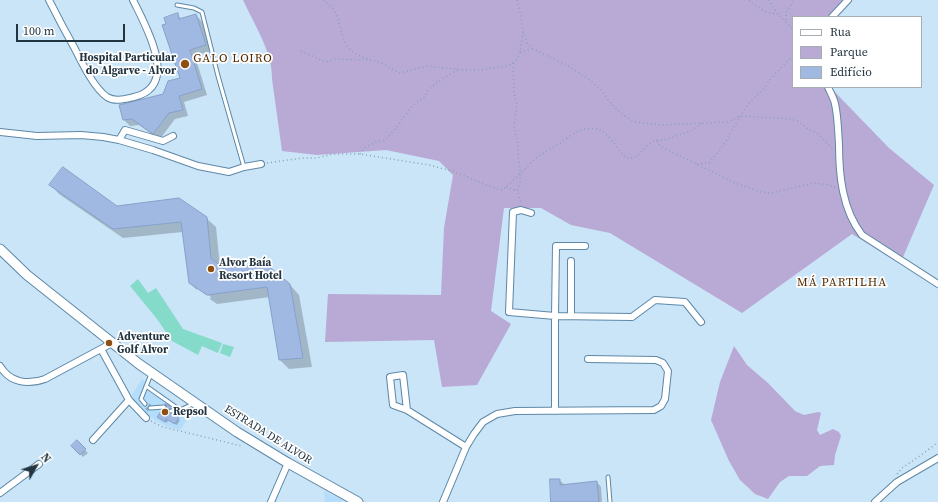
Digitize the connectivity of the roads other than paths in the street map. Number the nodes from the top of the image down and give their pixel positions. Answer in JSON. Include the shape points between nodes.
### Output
{"nodes":[{"id":1,"x":49,"y":0,"type":"edge"},
{"id":2,"x":133,"y":0,"type":"edge"},
{"id":3,"x":848,"y":0,"type":"edge"},
{"id":4,"x":177,"y":6,"type":"dead end"},
{"id":5,"x":833,"y":16,"type":"edge"},
{"id":6,"x":828,"y":88,"type":"edge"},
{"id":7,"x":0,"y":132,"type":"edge"},
{"id":8,"x":173,"y":136,"type":"dead end"},
{"id":9,"x":119,"y":140,"type":"junction"},
{"id":10,"x":261,"y":164,"type":"road end"},
{"id":11,"x":244,"y":167,"type":"junction"},
{"id":12,"x":531,"y":213,"type":"dead end"},
{"id":13,"x":585,"y":246,"type":"dead end"},
{"id":14,"x":0,"y":249,"type":"edge"},
{"id":15,"x":571,"y":260,"type":"dead end"},
{"id":16,"x":938,"y":284,"type":"edge"},
{"id":17,"x":555,"y":316,"type":"junction"},
{"id":18,"x":570,"y":316,"type":"junction"},
{"id":19,"x":700,"y":322,"type":"dead end"},
{"id":20,"x":112,"y":343,"type":"junction"},
{"id":21,"x":101,"y":349,"type":"junction"},
{"id":22,"x":588,"y":359,"type":"dead end"},
{"id":23,"x":0,"y":366,"type":"edge"},
{"id":24,"x":151,"y":372,"type":"junction"},
{"id":25,"x":146,"y":386,"type":"junction"},
{"id":26,"x":129,"y":400,"type":"junction"},
{"id":27,"x":195,"y":402,"type":"junction"},
{"id":28,"x":145,"y":404,"type":"dead end"},
{"id":29,"x":164,"y":407,"type":"dead end"},
{"id":30,"x":150,"y":408,"type":"dead end"},
{"id":31,"x":180,"y":410,"type":"junction"},
{"id":32,"x":407,"y":410,"type":"junction"},
{"id":33,"x":171,"y":411,"type":"dead end"},
{"id":34,"x":555,"y":411,"type":"junction"},
{"id":35,"x":146,"y":418,"type":"road end"},
{"id":36,"x":93,"y":440,"type":"dead end"},
{"id":37,"x":466,"y":447,"type":"junction"},
{"id":38,"x":938,"y":458,"type":"edge"},
{"id":39,"x":288,"y":463,"type":"junction"},
{"id":40,"x":39,"y":464,"type":"dead end"},
{"id":41,"x":608,"y":477,"type":"dead end"},
{"id":42,"x":0,"y":493,"type":"edge"},
{"id":43,"x":272,"y":501,"type":"edge"},
{"id":44,"x":358,"y":502,"type":"edge"},
{"id":45,"x":443,"y":502,"type":"edge"},
{"id":46,"x":610,"y":502,"type":"edge"},
{"id":47,"x":875,"y":502,"type":"edge"}],
"edges":[{"from":1,"to":2,"type":"street","via":[[93,81],[106,97],[120,100],[144,94],[150,89],[157,73],[156,53]]},
{"from":3,"to":5,"type":"street"},
{"from":4,"to":11,"type":"lane","via":[[194,8],[202,12]]},
{"from":6,"to":16,"type":"street","via":[[835,103],[841,183],[855,226],[862,235]]},
{"from":7,"to":9,"type":"street","via":[[37,136],[81,135]]},
{"from":8,"to":9,"type":"street","via":[[163,141],[125,130]]},
{"from":9,"to":11,"type":"street","via":[[198,166],[229,172]]},
{"from":10,"to":11,"type":"street"},
{"from":12,"to":17,"type":"street","via":[[521,210],[513,212],[510,312]]},
{"from":13,"to":17,"type":"street","via":[[556,246]]},
{"from":14,"to":20,"type":"street","name":"ESTRADA DE ALVOR","via":[[27,276]]},
{"from":15,"to":18,"type":"street"},
{"from":17,"to":18,"type":"street"},
{"from":17,"to":34,"type":"street"},
{"from":18,"to":19,"type":"street","via":[[632,317],[654,300],[684,302]]},
{"from":20,"to":21,"type":"street"},
{"from":20,"to":24,"type":"street","name":"ESTRADA DE ALVOR"},
{"from":21,"to":23,"type":"street","via":[[38,382],[29,383],[14,379],[4,373]]},
{"from":21,"to":26,"type":"street"},
{"from":22,"to":34,"type":"street","via":[[656,360],[663,363],[668,371],[665,399],[661,406],[654,410]]},
{"from":24,"to":25,"type":"lane"},
{"from":24,"to":27,"type":"street","name":"ESTRADA DE ALVOR"},
{"from":25,"to":28,"type":"lane","via":[[141,399]]},
{"from":25,"to":31,"type":"lane"},
{"from":26,"to":35,"type":"street"},
{"from":26,"to":36,"type":"street"},
{"from":27,"to":31,"type":"lane"},
{"from":27,"to":39,"type":"street","name":"ESTRADA DE ALVOR","via":[[237,432]]},
{"from":29,"to":30,"type":"lane"},
{"from":31,"to":33,"type":"lane"},
{"from":32,"to":32,"type":"street","via":[[403,376],[390,377],[394,405]]},
{"from":32,"to":37,"type":"street"},
{"from":34,"to":37,"type":"street","via":[[515,411],[497,414],[483,422]]},
{"from":37,"to":45,"type":"street"},
{"from":38,"to":47,"type":"street","via":[[896,482]]},
{"from":39,"to":43,"type":"street"},
{"from":39,"to":44,"type":"street","name":"ESTRADA DE ALVOR"},
{"from":40,"to":42,"type":"street"},
{"from":41,"to":46,"type":"lane"}]}
